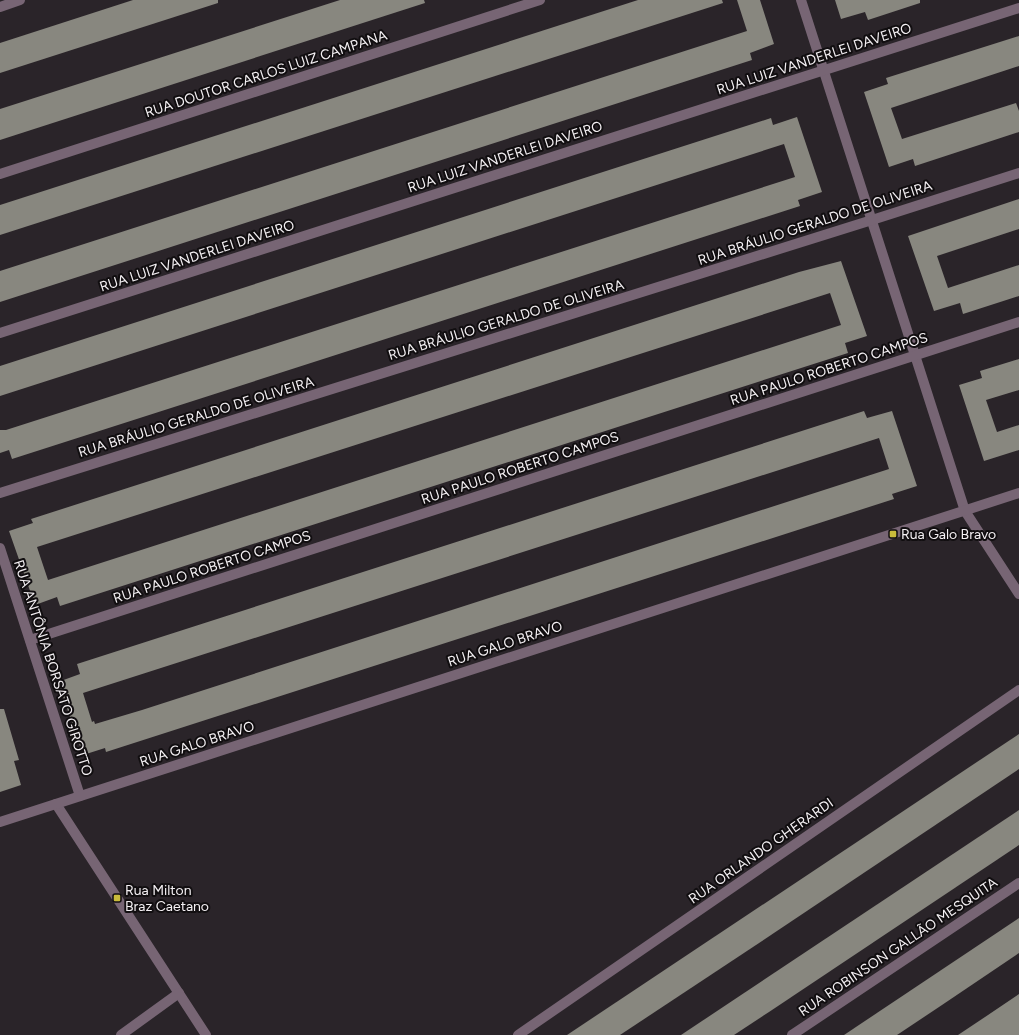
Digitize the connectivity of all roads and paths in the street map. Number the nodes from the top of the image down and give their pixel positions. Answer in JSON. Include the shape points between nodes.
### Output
{"nodes":[{"id":1,"x":20,"y":0,"type":"edge"},
{"id":2,"x":540,"y":0,"type":"edge"},
{"id":3,"x":801,"y":0,"type":"edge"},
{"id":4,"x":0,"y":6,"type":"edge"},
{"id":5,"x":1019,"y":8,"type":"edge"},
{"id":6,"x":824,"y":70,"type":"junction"},
{"id":7,"x":1019,"y":173,"type":"edge"},
{"id":8,"x":0,"y":174,"type":"edge"},
{"id":9,"x":872,"y":220,"type":"junction"},
{"id":10,"x":1019,"y":322,"type":"edge"},
{"id":11,"x":0,"y":333,"type":"edge"},
{"id":12,"x":916,"y":356,"type":"junction"},
{"id":13,"x":0,"y":493,"type":"edge"},
{"id":14,"x":1019,"y":493,"type":"edge"},
{"id":15,"x":965,"y":511,"type":"junction"},
{"id":16,"x":0,"y":548,"type":"edge"},
{"id":17,"x":1019,"y":594,"type":"edge"},
{"id":18,"x":30,"y":640,"type":"junction"},
{"id":19,"x":1019,"y":690,"type":"edge"},
{"id":20,"x":80,"y":796,"type":"junction"},
{"id":21,"x":56,"y":804,"type":"junction"},
{"id":22,"x":0,"y":822,"type":"edge"},
{"id":23,"x":1019,"y":883,"type":"edge"},
{"id":24,"x":179,"y":993,"type":"junction"},
{"id":25,"x":121,"y":1035,"type":"edge"},
{"id":26,"x":206,"y":1035,"type":"edge"},
{"id":27,"x":518,"y":1035,"type":"edge"},
{"id":28,"x":792,"y":1035,"type":"edge"}],
"edges":[{"from":1,"to":4,"type":"street"},
{"from":2,"to":8,"type":"street","name":"RUA DOUTOR CARLOS LUIZ CAMPANA"},
{"from":3,"to":6,"type":"street"},
{"from":5,"to":6,"type":"street","name":"RUA LUIZ VANDERLEI DAVEIRO"},
{"from":6,"to":9,"type":"street"},
{"from":6,"to":11,"type":"street","name":"RUA LUIZ VANDERLEI DAVEIRO"},
{"from":7,"to":9,"type":"street","name":"RUA BRÁULIO GERALDO DE OLIVEIRA"},
{"from":9,"to":12,"type":"street"},
{"from":9,"to":13,"type":"street","name":"RUA BRÁULIO GERALDO DE OLIVEIRA"},
{"from":10,"to":12,"type":"street","name":"RUA PAULO ROBERTO CAMPOS"},
{"from":12,"to":15,"type":"street"},
{"from":12,"to":18,"type":"street","name":"RUA PAULO ROBERTO CAMPOS"},
{"from":14,"to":15,"type":"street","name":"RUA GALO BRAVO"},
{"from":15,"to":17,"type":"street"},
{"from":15,"to":20,"type":"street","name":"RUA GALO BRAVO"},
{"from":16,"to":18,"type":"street","name":"RUA ANTÔNIA BORSATO GIROTTO"},
{"from":18,"to":20,"type":"street","name":"RUA ANTÔNIA BORSATO GIROTTO"},
{"from":19,"to":27,"type":"street","name":"RUA ORLANDO GHERARDI"},
{"from":20,"to":21,"type":"street","name":"RUA GALO BRAVO"},
{"from":21,"to":22,"type":"street","name":"RUA GALO BRAVO"},
{"from":21,"to":24,"type":"street"},
{"from":23,"to":28,"type":"street","name":"RUA ROBINSON GALLÃO MESQUITA"},
{"from":24,"to":25,"type":"street"},
{"from":24,"to":26,"type":"street"}]}
